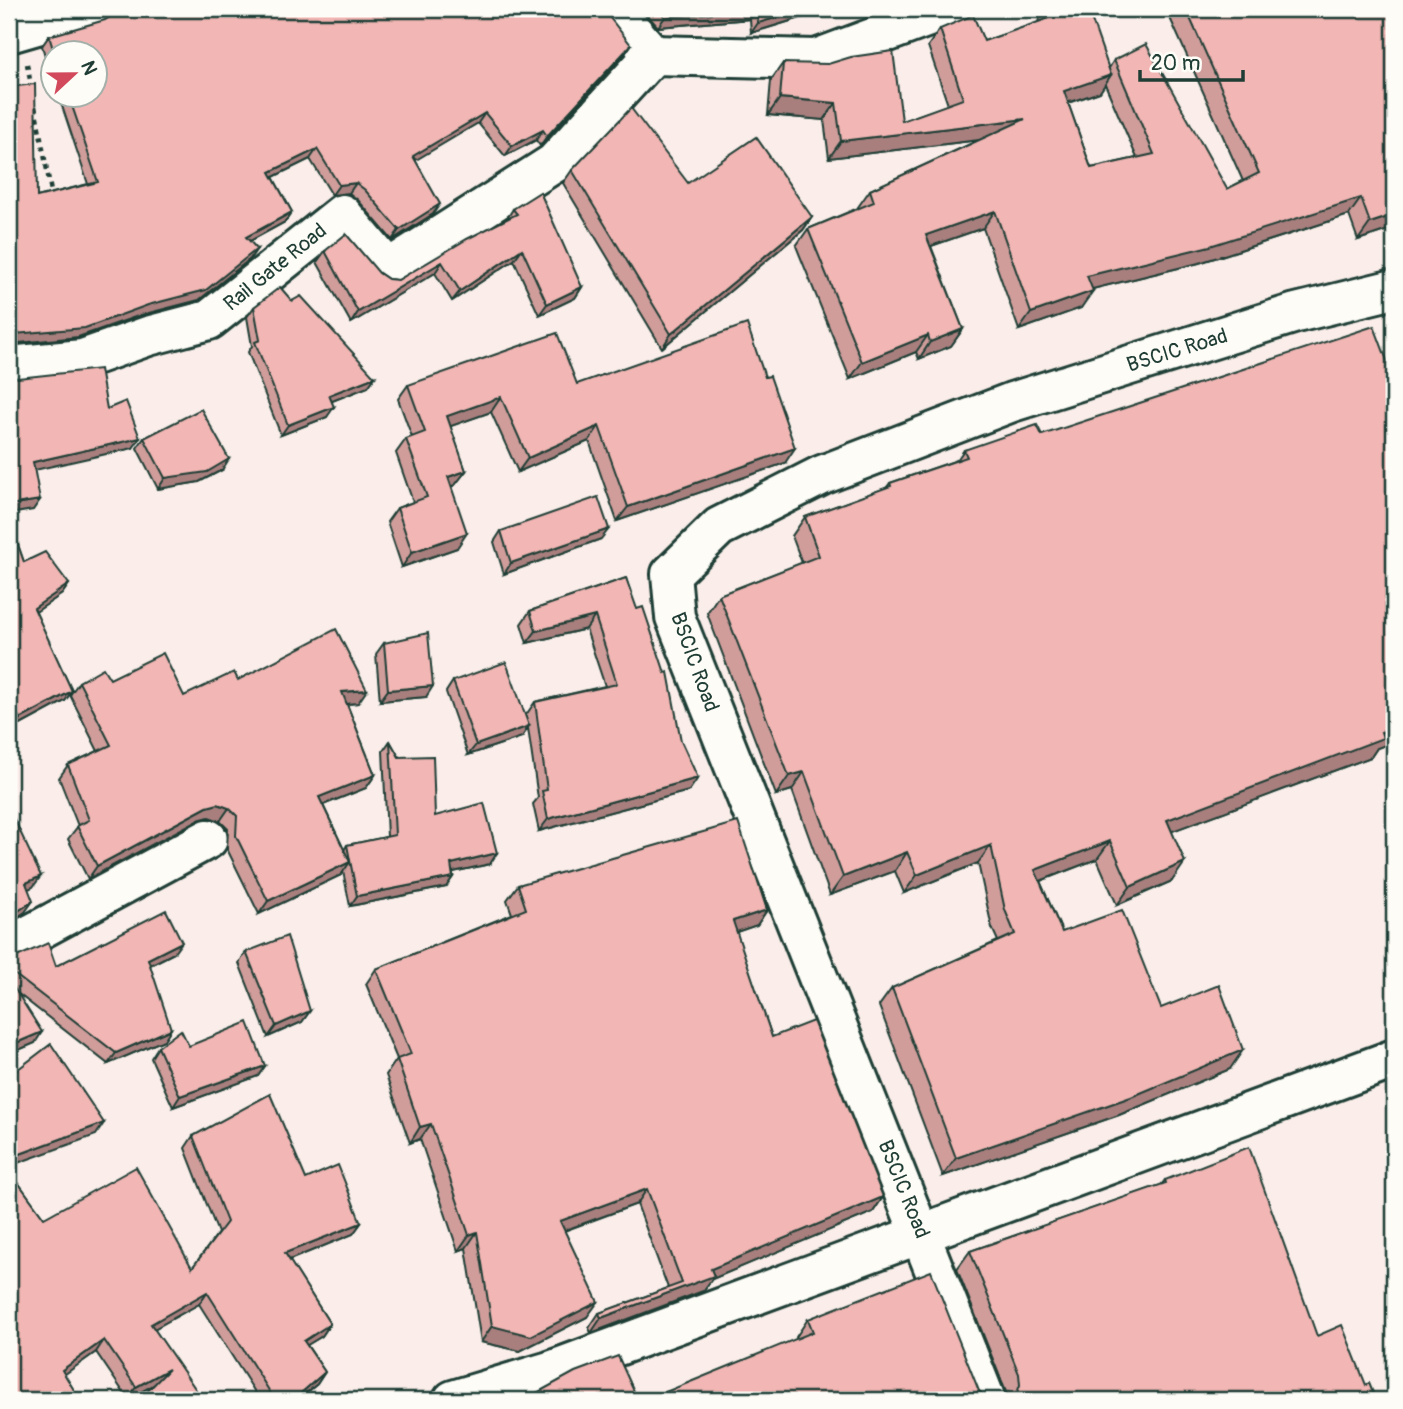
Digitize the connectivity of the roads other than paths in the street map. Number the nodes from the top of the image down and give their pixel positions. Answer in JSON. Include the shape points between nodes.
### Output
{"nodes":[{"id":1,"x":92,"y":9,"type":"edge"},
{"id":2,"x":613,"y":9,"type":"edge"},
{"id":3,"x":950,"y":9,"type":"edge"},
{"id":4,"x":14,"y":31,"type":"edge"},
{"id":5,"x":653,"y":55,"type":"junction"},
{"id":6,"x":1394,"y":289,"type":"edge"},
{"id":7,"x":9,"y":366,"type":"edge"},
{"id":8,"x":208,"y":839,"type":"dead end"},
{"id":9,"x":9,"y":946,"type":"edge"},
{"id":10,"x":1394,"y":1059,"type":"edge"},
{"id":11,"x":922,"y":1233,"type":"junction"},
{"id":12,"x":453,"y":1400,"type":"edge"},
{"id":13,"x":986,"y":1400,"type":"edge"}],
"edges":[{"from":1,"to":4,"type":"street"},
{"from":2,"to":5,"type":"street"},
{"from":3,"to":5,"type":"street","via":[[816,59]]},
{"from":5,"to":7,"type":"street","name":"Rail Gate Road","via":[[554,163],[388,269],[342,214],[209,320],[83,359]]},
{"from":6,"to":11,"type":"street","name":"BSCIC Road","via":[[1296,313],[1012,402],[822,475],[719,527],[671,574],[675,617]]},
{"from":8,"to":9,"type":"street"},
{"from":10,"to":11,"type":"street"},
{"from":11,"to":12,"type":"street","via":[[551,1371]]},
{"from":11,"to":13,"type":"street","name":"BSCIC Road"}]}
